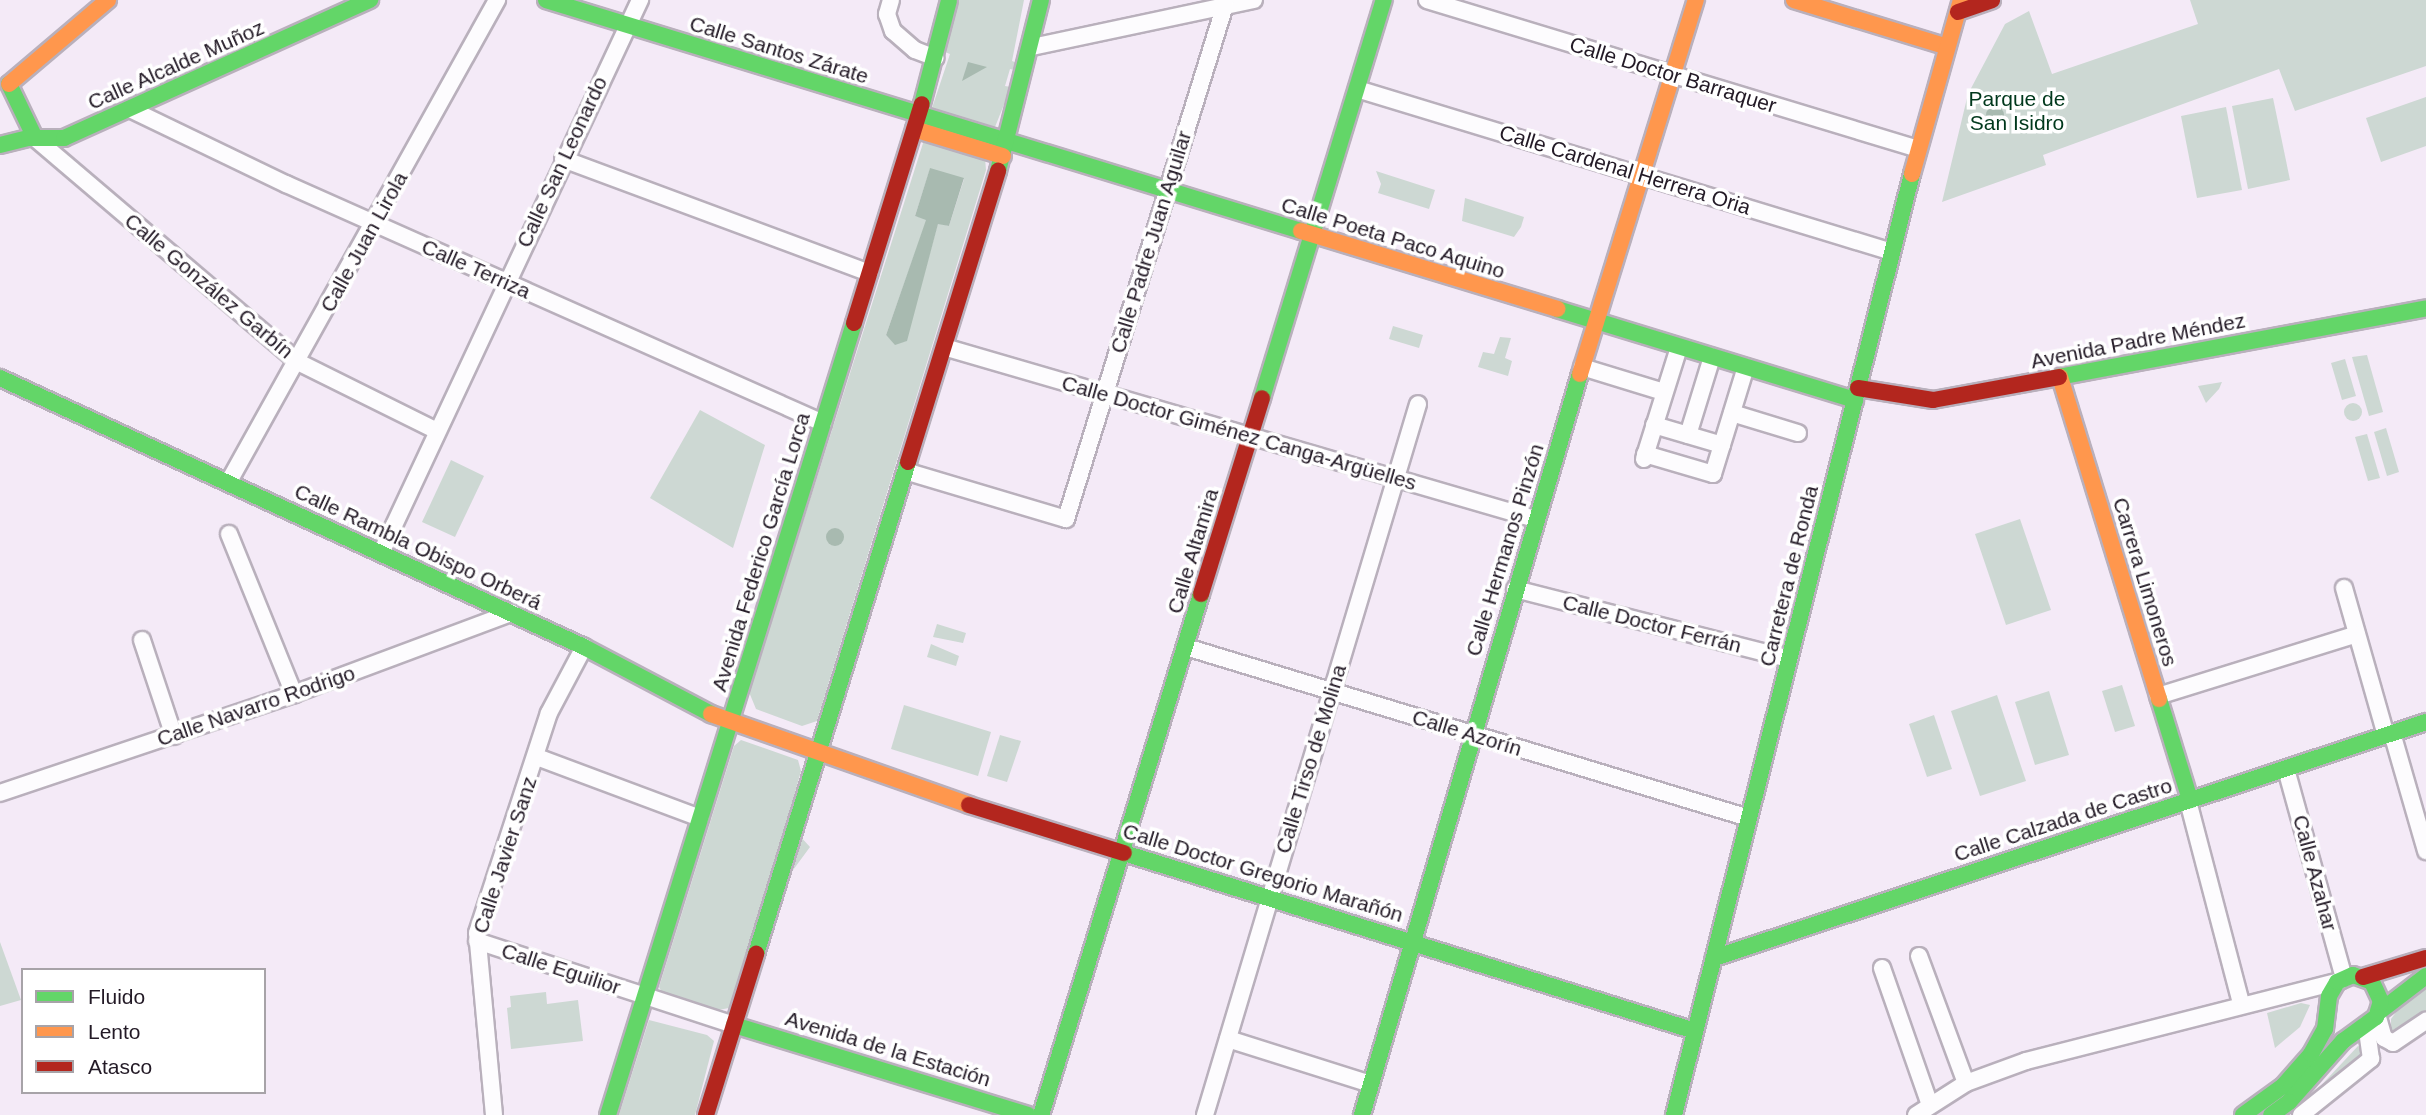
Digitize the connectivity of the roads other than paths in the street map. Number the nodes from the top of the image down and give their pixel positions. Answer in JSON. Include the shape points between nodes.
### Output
{"nodes":[{"id":1,"x":108,"y":0,"type":"edge"},
{"id":2,"x":497,"y":0,"type":"edge"},
{"id":3,"x":546,"y":0,"type":"edge"},
{"id":4,"x":640,"y":0,"type":"edge"},
{"id":5,"x":891,"y":0,"type":"edge"},
{"id":6,"x":949,"y":0,"type":"edge"},
{"id":7,"x":1041,"y":0,"type":"edge"},
{"id":8,"x":1254,"y":0,"type":"edge"},
{"id":9,"x":1384,"y":0,"type":"edge"},
{"id":10,"x":1427,"y":0,"type":"edge"},
{"id":11,"x":1696,"y":0,"type":"edge"},
{"id":12,"x":1794,"y":0,"type":"edge"},
{"id":13,"x":1992,"y":0,"type":"edge"},
{"id":14,"x":360,"y":2,"type":"edge"},
{"id":15,"x":1812,"y":3,"type":"edge"},
{"id":16,"x":1956,"y":4,"type":"edge"},
{"id":17,"x":1225,"y":5,"type":"junction"},
{"id":18,"x":627,"y":25,"type":"junction"},
{"id":19,"x":1944,"y":46,"type":"junction"},
{"id":20,"x":1032,"y":47,"type":"junction"},
{"id":21,"x":936,"y":58,"type":"junction"},
{"id":22,"x":1673,"y":74,"type":"junction"},
{"id":23,"x":4,"y":79,"type":"edge"},
{"id":24,"x":1357,"y":89,"type":"junction"},
{"id":25,"x":132,"y":110,"type":"junction"},
{"id":26,"x":917,"y":122,"type":"junction"},
{"id":27,"x":35,"y":138,"type":"junction"},
{"id":28,"x":0,"y":145,"type":"edge"},
{"id":29,"x":1005,"y":149,"type":"junction"},
{"id":30,"x":1918,"y":149,"type":"junction"},
{"id":31,"x":563,"y":159,"type":"junction"},
{"id":32,"x":1641,"y":176,"type":"junction"},
{"id":33,"x":1167,"y":191,"type":"junction"},
{"id":34,"x":376,"y":224,"type":"junction"},
{"id":35,"x":1312,"y":235,"type":"junction"},
{"id":36,"x":1892,"y":252,"type":"junction"},
{"id":37,"x":870,"y":272,"type":"junction"},
{"id":38,"x":505,"y":282,"type":"junction"},
{"id":39,"x":2426,"y":308,"type":"edge"},
{"id":40,"x":1596,"y":322,"type":"junction"},
{"id":41,"x":944,"y":347,"type":"junction"},
{"id":42,"x":1679,"y":347,"type":"junction"},
{"id":43,"x":1712,"y":357,"type":"junction"},
{"id":44,"x":298,"y":362,"type":"junction"},
{"id":45,"x":1582,"y":367,"type":"junction"},
{"id":46,"x":1746,"y":367,"type":"junction"},
{"id":47,"x":2060,"y":377,"type":"junction"},
{"id":48,"x":0,"y":378,"type":"edge"},
{"id":49,"x":1664,"y":392,"type":"junction"},
{"id":50,"x":1105,"y":394,"type":"junction"},
{"id":51,"x":1856,"y":394,"type":"junction"},
{"id":52,"x":1418,"y":404,"type":"dead end"},
{"id":53,"x":1732,"y":413,"type":"junction"},
{"id":54,"x":823,"y":423,"type":"junction"},
{"id":55,"x":1654,"y":425,"type":"junction"},
{"id":56,"x":437,"y":430,"type":"junction"},
{"id":57,"x":1798,"y":433,"type":"dead end"},
{"id":58,"x":1688,"y":435,"type":"junction"},
{"id":59,"x":1250,"y":436,"type":"junction"},
{"id":60,"x":1722,"y":445,"type":"junction"},
{"id":61,"x":905,"y":471,"type":"junction"},
{"id":62,"x":1395,"y":479,"type":"junction"},
{"id":63,"x":228,"y":483,"type":"junction"},
{"id":64,"x":1535,"y":519,"type":"junction"},
{"id":65,"x":229,"y":534,"type":"dead end"},
{"id":66,"x":381,"y":554,"type":"junction"},
{"id":67,"x":2344,"y":588,"type":"dead end"},
{"id":68,"x":1515,"y":589,"type":"junction"},
{"id":69,"x":511,"y":613,"type":"junction"},
{"id":70,"x":2357,"y":634,"type":"junction"},
{"id":71,"x":142,"y":640,"type":"dead end"},
{"id":72,"x":583,"y":647,"type":"junction"},
{"id":73,"x":1186,"y":647,"type":"junction"},
{"id":74,"x":1789,"y":659,"type":"junction"},
{"id":75,"x":1332,"y":691,"type":"junction"},
{"id":76,"x":294,"y":694,"type":"junction"},
{"id":77,"x":2158,"y":695,"type":"junction"},
{"id":78,"x":2426,"y":722,"type":"edge"},
{"id":79,"x":730,"y":724,"type":"junction"},
{"id":80,"x":1472,"y":734,"type":"junction"},
{"id":81,"x":2389,"y":734,"type":"junction"},
{"id":82,"x":174,"y":736,"type":"junction"},
{"id":83,"x":818,"y":756,"type":"junction"},
{"id":84,"x":537,"y":757,"type":"junction"},
{"id":85,"x":2286,"y":769,"type":"junction"},
{"id":86,"x":0,"y":793,"type":"edge"},
{"id":87,"x":2189,"y":801,"type":"junction"},
{"id":88,"x":700,"y":818,"type":"junction"},
{"id":89,"x":1749,"y":818,"type":"junction"},
{"id":90,"x":2426,"y":851,"type":"edge"},
{"id":91,"x":1122,"y":852,"type":"junction"},
{"id":92,"x":1270,"y":898,"type":"junction"},
{"id":93,"x":477,"y":940,"type":"junction"},
{"id":94,"x":1413,"y":940,"type":"junction"},
{"id":95,"x":496,"y":948,"type":"junction"},
{"id":96,"x":1919,"y":956,"type":"dead end"},
{"id":97,"x":1714,"y":958,"type":"junction"},
{"id":98,"x":2426,"y":958,"type":"edge"},
{"id":99,"x":1882,"y":968,"type":"dead end"},
{"id":100,"x":480,"y":970,"type":"junction"},
{"id":101,"x":2426,"y":976,"type":"edge"},
{"id":102,"x":2363,"y":977,"type":"junction"},
{"id":103,"x":2342,"y":979,"type":"junction"},
{"id":104,"x":2293,"y":991,"type":"junction"},
{"id":105,"x":645,"y":997,"type":"junction"},
{"id":106,"x":2241,"y":1003,"type":"junction"},
{"id":107,"x":2329,"y":1005,"type":"junction"},
{"id":108,"x":2370,"y":1019,"type":"junction"},
{"id":109,"x":2426,"y":1021,"type":"edge"},
{"id":110,"x":734,"y":1025,"type":"junction"},
{"id":111,"x":1695,"y":1031,"type":"junction"},
{"id":112,"x":1228,"y":1039,"type":"junction"},
{"id":113,"x":1966,"y":1083,"type":"junction"},
{"id":114,"x":1371,"y":1084,"type":"junction"},
{"id":115,"x":2289,"y":1102,"type":"junction"},
{"id":116,"x":1930,"y":1105,"type":"junction"},
{"id":117,"x":2305,"y":1110,"type":"edge"},
{"id":118,"x":494,"y":1115,"type":"edge"},
{"id":119,"x":608,"y":1115,"type":"edge"},
{"id":120,"x":706,"y":1115,"type":"edge"},
{"id":121,"x":1028,"y":1115,"type":"edge"},
{"id":122,"x":1041,"y":1115,"type":"edge"},
{"id":123,"x":1205,"y":1115,"type":"edge"},
{"id":124,"x":1362,"y":1115,"type":"edge"},
{"id":125,"x":1674,"y":1115,"type":"edge"},
{"id":126,"x":1916,"y":1115,"type":"edge"},
{"id":127,"x":2243,"y":1115,"type":"edge"},
{"id":128,"x":2272,"y":1115,"type":"edge"}],
"edges":[{"from":1,"to":23,"type":"street"},
{"from":2,"to":34,"type":"street","name":"Calle Juan Lirola"},
{"from":3,"to":18,"type":"street","name":"Calle Santos Zárate"},
{"from":4,"to":18,"type":"street","name":"Calle San Leonardo"},
{"from":5,"to":21,"type":"street","via":[[887,14],[893,31],[915,50]]},
{"from":6,"to":21,"type":"street","name":"Avenida Federico García Lorca"},
{"from":7,"to":20,"type":"street"},
{"from":8,"to":17,"type":"street"},
{"from":9,"to":24,"type":"street","name":"Calle Altamira"},
{"from":10,"to":22,"type":"street","name":"Calle Doctor Barraquer"},
{"from":11,"to":22,"type":"street","name":"Calle Hermanos Pinzón"},
{"from":12,"to":15,"type":"street"},
{"from":13,"to":16,"type":"street"},
{"from":14,"to":25,"type":"street","name":"Calle Alcalde Muñoz"},
{"from":15,"to":19,"type":"street"},
{"from":16,"to":19,"type":"street","name":"Carretera de Ronda"},
{"from":17,"to":20,"type":"street"},
{"from":17,"to":33,"type":"street","name":"Calle Padre Juan Aguilar"},
{"from":18,"to":26,"type":"street","name":"Calle Santos Zárate"},
{"from":18,"to":31,"type":"street","name":"Calle San Leonardo"},
{"from":19,"to":30,"type":"street","name":"Carretera de Ronda"},
{"from":20,"to":29,"type":"street"},
{"from":21,"to":26,"type":"street","name":"Avenida Federico García Lorca"},
{"from":22,"to":30,"type":"street","name":"Calle Doctor Barraquer"},
{"from":22,"to":32,"type":"street","name":"Calle Hermanos Pinzón"},
{"from":23,"to":27,"type":"street"},
{"from":24,"to":32,"type":"street","name":"Calle Cardenal Herrera Oria"},
{"from":24,"to":35,"type":"street","name":"Calle Altamira"},
{"from":25,"to":27,"type":"street","name":"Calle Alcalde Muñoz","via":[[64,138]]},
{"from":25,"to":34,"type":"street","name":"Calle Terriza"},
{"from":26,"to":29,"type":"street","name":"Calle Poeta Paco Aquino"},
{"from":26,"to":37,"type":"street","name":"Avenida Federico García Lorca"},
{"from":27,"to":28,"type":"street","name":"Calle Alcalde Muñoz"},
{"from":27,"to":44,"type":"street","name":"Calle González Garbín"},
{"from":29,"to":33,"type":"street","name":"Calle Poeta Paco Aquino"},
{"from":29,"to":41,"type":"street"},
{"from":30,"to":36,"type":"street","name":"Carretera de Ronda"},
{"from":31,"to":37,"type":"street"},
{"from":31,"to":38,"type":"street","name":"Calle San Leonardo"},
{"from":32,"to":36,"type":"street","name":"Calle Cardenal Herrera Oria"},
{"from":32,"to":40,"type":"street","name":"Calle Hermanos Pinzón"},
{"from":33,"to":35,"type":"street","name":"Calle Poeta Paco Aquino"},
{"from":33,"to":50,"type":"street","name":"Calle Padre Juan Aguilar"},
{"from":34,"to":38,"type":"street","name":"Calle Terriza"},
{"from":34,"to":44,"type":"street","name":"Calle Juan Lirola"},
{"from":35,"to":40,"type":"street","name":"Calle Poeta Paco Aquino"},
{"from":35,"to":59,"type":"street","name":"Calle Altamira"},
{"from":36,"to":51,"type":"street","name":"Carretera de Ronda"},
{"from":37,"to":54,"type":"street","name":"Avenida Federico García Lorca"},
{"from":38,"to":54,"type":"street","name":"Calle Terriza"},
{"from":38,"to":56,"type":"street","name":"Calle San Leonardo"},
{"from":39,"to":47,"type":"street","name":"Avenida Padre Méndez"},
{"from":40,"to":42,"type":"street","name":"Calle Poeta Paco Aquino"},
{"from":40,"to":45,"type":"street","name":"Calle Hermanos Pinzón"},
{"from":41,"to":50,"type":"street","name":"Calle Doctor Giménez Canga-Argüelles"},
{"from":41,"to":61,"type":"street"},
{"from":42,"to":43,"type":"street","name":"Calle Poeta Paco Aquino"},
{"from":42,"to":49,"type":"street"},
{"from":43,"to":46,"type":"street","name":"Calle Poeta Paco Aquino"},
{"from":43,"to":58,"type":"street"},
{"from":44,"to":56,"type":"street","name":"Calle González Garbín"},
{"from":44,"to":63,"type":"street","name":"Calle Juan Lirola"},
{"from":45,"to":49,"type":"street"},
{"from":45,"to":64,"type":"street","name":"Calle Hermanos Pinzón"},
{"from":46,"to":51,"type":"street","name":"Calle Poeta Paco Aquino"},
{"from":46,"to":53,"type":"street"},
{"from":47,"to":51,"type":"street","name":"Avenida Padre Méndez","via":[[1933,400]]},
{"from":47,"to":77,"type":"street","name":"Carrera Limoneros"},
{"from":48,"to":63,"type":"street","name":"Calle Rambla Obispo Orberá"},
{"from":49,"to":55,"type":"street"},
{"from":50,"to":59,"type":"street","name":"Calle Doctor Giménez Canga-Argüelles"},
{"from":50,"to":61,"type":"street","name":"Calle Padre Juan Aguilar","via":[[1066,519]]},
{"from":51,"to":74,"type":"street","name":"Carretera de Ronda"},
{"from":52,"to":62,"type":"street","name":"Calle Tirso de Molina"},
{"from":53,"to":57,"type":"street"},
{"from":53,"to":60,"type":"street"},
{"from":54,"to":79,"type":"street","name":"Avenida Federico García Lorca"},
{"from":55,"to":58,"type":"street"},
{"from":55,"to":60,"type":"street","via":[[1645,456],[1713,474]]},
{"from":56,"to":66,"type":"street","name":"Calle San Leonardo"},
{"from":58,"to":60,"type":"street"},
{"from":59,"to":62,"type":"street","name":"Calle Doctor Giménez Canga-Argüelles"},
{"from":59,"to":73,"type":"street","name":"Calle Altamira"},
{"from":61,"to":83,"type":"street"},
{"from":62,"to":64,"type":"street","name":"Calle Doctor Giménez Canga-Argüelles"},
{"from":62,"to":75,"type":"street","name":"Calle Tirso de Molina"},
{"from":63,"to":66,"type":"street","name":"Calle Rambla Obispo Orberá"},
{"from":64,"to":68,"type":"street","name":"Calle Hermanos Pinzón"},
{"from":65,"to":76,"type":"street"},
{"from":66,"to":69,"type":"street","name":"Calle Rambla Obispo Orberá"},
{"from":67,"to":70,"type":"street"},
{"from":68,"to":74,"type":"street","name":"Calle Doctor Ferrán"},
{"from":68,"to":80,"type":"street","name":"Calle Hermanos Pinzón"},
{"from":69,"to":72,"type":"street","name":"Calle Rambla Obispo Orberá"},
{"from":69,"to":76,"type":"street","name":"Calle Navarro Rodrigo"},
{"from":70,"to":77,"type":"street"},
{"from":70,"to":81,"type":"street"},
{"from":71,"to":82,"type":"street"},
{"from":72,"to":79,"type":"street","name":"Calle Rambla Obispo Orberá"},
{"from":72,"to":84,"type":"street","name":"Calle Javier Sanz","via":[[549,713]]},
{"from":73,"to":75,"type":"street","name":"Calle Azorín"},
{"from":73,"to":91,"type":"street","name":"Calle Altamira"},
{"from":74,"to":89,"type":"street","name":"Carretera de Ronda"},
{"from":75,"to":80,"type":"street","name":"Calle Azorín"},
{"from":75,"to":92,"type":"street","name":"Calle Tirso de Molina"},
{"from":76,"to":82,"type":"street","name":"Calle Navarro Rodrigo"},
{"from":77,"to":87,"type":"street","name":"Carrera Limoneros"},
{"from":78,"to":81,"type":"street","name":"Calle Calzada de Castro"},
{"from":79,"to":83,"type":"street","name":"Calle Rambla Obispo Orberá"},
{"from":79,"to":88,"type":"street","name":"Avenida Federico García Lorca"},
{"from":80,"to":89,"type":"street","name":"Calle Azorín"},
{"from":80,"to":94,"type":"street","name":"Calle Hermanos Pinzón"},
{"from":81,"to":85,"type":"street","name":"Calle Calzada de Castro"},
{"from":81,"to":90,"type":"street"},
{"from":82,"to":86,"type":"street","name":"Calle Navarro Rodrigo"},
{"from":83,"to":91,"type":"street","name":"Calle Doctor Gregorio Marañón"},
{"from":83,"to":110,"type":"street"},
{"from":84,"to":88,"type":"street"},
{"from":84,"to":93,"type":"street","name":"Calle Javier Sanz"},
{"from":85,"to":87,"type":"street","name":"Calle Calzada de Castro"},
{"from":85,"to":103,"type":"street","name":"Calle Azahar"},
{"from":87,"to":97,"type":"street","name":"Calle Calzada de Castro"},
{"from":87,"to":106,"type":"street"},
{"from":88,"to":105,"type":"street","name":"Avenida Federico García Lorca"},
{"from":89,"to":97,"type":"street","name":"Carretera de Ronda"},
{"from":91,"to":92,"type":"street","name":"Calle Doctor Gregorio Marañón"},
{"from":91,"to":122,"type":"street","name":"Calle Altamira"},
{"from":92,"to":94,"type":"street","name":"Calle Doctor Gregorio Marañón"},
{"from":92,"to":112,"type":"street","name":"Calle Tirso de Molina"},
{"from":93,"to":95,"type":"street","name":"Calle Eguilior"},
{"from":93,"to":100,"type":"street","name":"Calle Javier Sanz"},
{"from":94,"to":111,"type":"street","name":"Calle Doctor Gregorio Marañón"},
{"from":94,"to":114,"type":"street","name":"Calle Hermanos Pinzón"},
{"from":95,"to":100,"type":"street"},
{"from":95,"to":105,"type":"street","name":"Calle Eguilior"},
{"from":96,"to":113,"type":"street"},
{"from":97,"to":111,"type":"street","name":"Carretera de Ronda"},
{"from":98,"to":102,"type":"street"},
{"from":99,"to":116,"type":"street"},
{"from":100,"to":118,"type":"street","name":"Calle Javier Sanz"},
{"from":101,"to":108,"type":"street"},
{"from":102,"to":103,"type":"street"},
{"from":102,"to":108,"type":"street","via":[[2379,991]]},
{"from":103,"to":104,"type":"street"},
{"from":103,"to":107,"type":"street"},
{"from":104,"to":106,"type":"street"},
{"from":104,"to":107,"type":"street"},
{"from":105,"to":110,"type":"street","name":"Calle Eguilior"},
{"from":105,"to":119,"type":"street","name":"Avenida Federico García Lorca"},
{"from":106,"to":113,"type":"street","via":[[2026,1061]]},
{"from":107,"to":108,"type":"street","via":[[2343,1025]]},
{"from":107,"to":127,"type":"street","via":[[2325,1029],[2311,1054],[2283,1086]]},
{"from":108,"to":109,"type":"street","via":[[2384,1038],[2393,1042]]},
{"from":108,"to":115,"type":"street"},
{"from":108,"to":117,"type":"street","via":[[2371,1059]]},
{"from":110,"to":120,"type":"street"},
{"from":110,"to":121,"type":"street","name":"Avenida de la Estación"},
{"from":111,"to":125,"type":"street","name":"Carretera de Ronda"},
{"from":112,"to":114,"type":"street"},
{"from":112,"to":123,"type":"street","name":"Calle Tirso de Molina"},
{"from":113,"to":116,"type":"street"},
{"from":114,"to":124,"type":"street","name":"Calle Hermanos Pinzón"},
{"from":115,"to":117,"type":"street","via":[[2303,1100]]},
{"from":115,"to":128,"type":"street"},
{"from":116,"to":126,"type":"street"}]}
